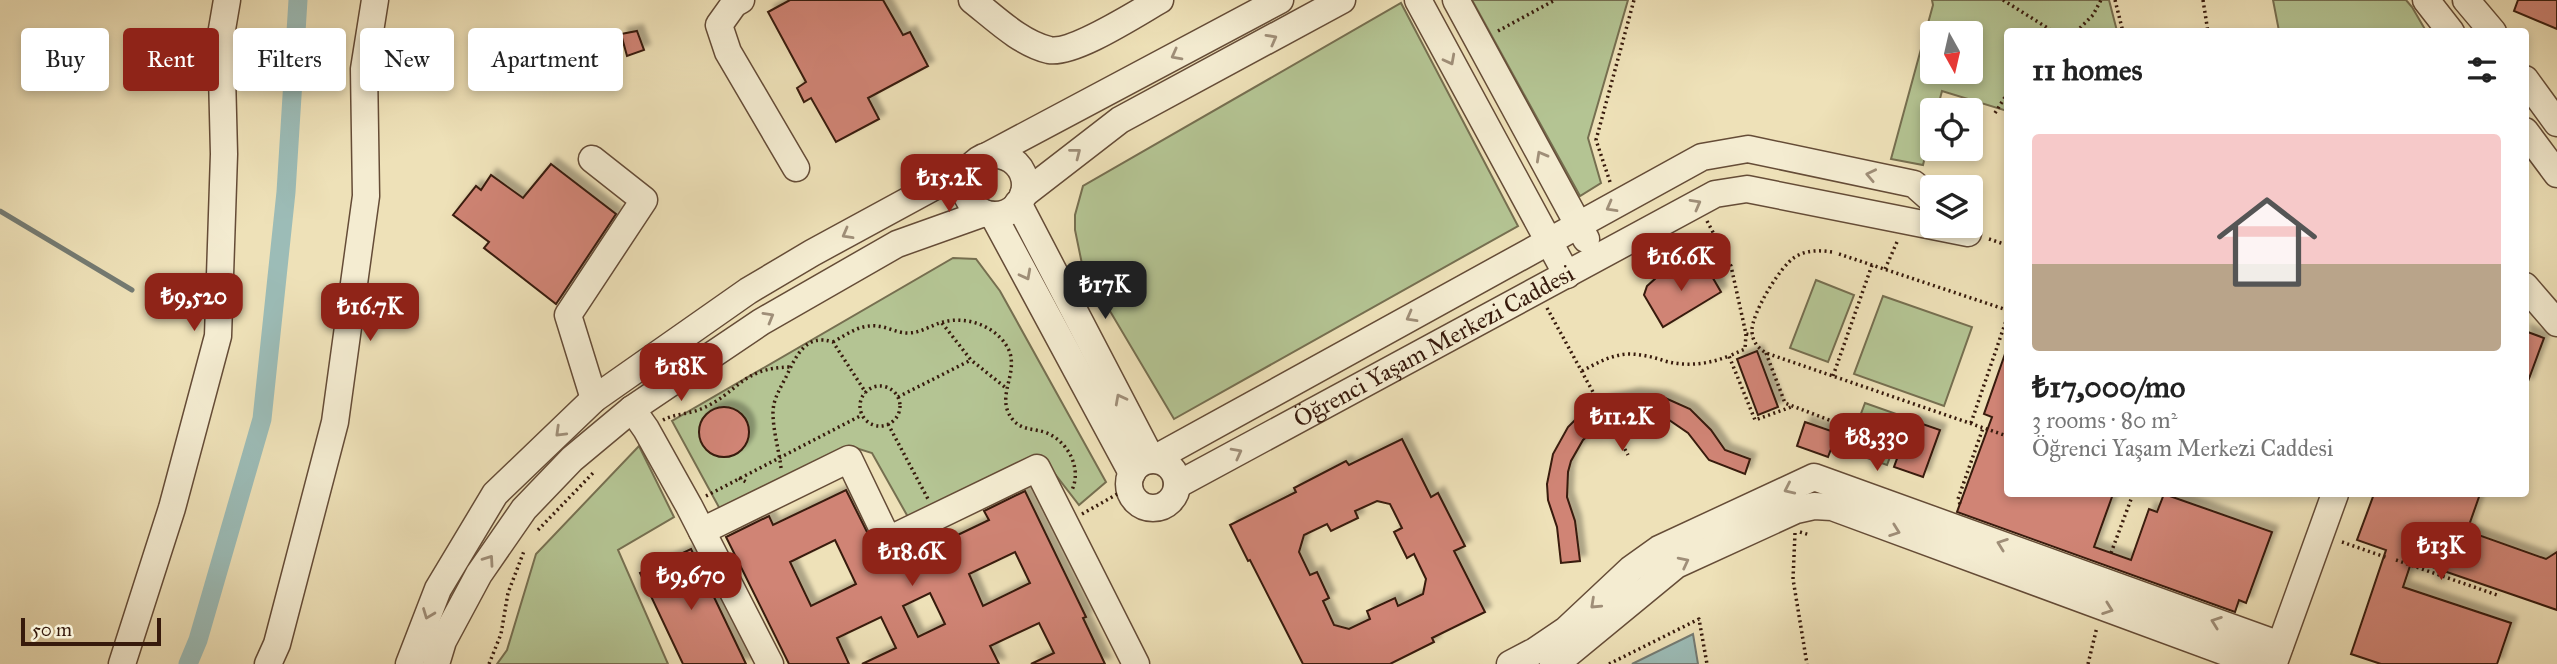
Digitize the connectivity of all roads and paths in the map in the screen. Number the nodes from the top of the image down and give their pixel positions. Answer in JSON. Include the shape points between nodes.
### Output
{"nodes":[{"id":1,"x":227,"y":0,"type":"edge"},
{"id":2,"x":375,"y":0,"type":"edge"},
{"id":3,"x":741,"y":0,"type":"edge"},
{"id":4,"x":972,"y":0,"type":"edge"},
{"id":5,"x":1160,"y":0,"type":"edge"},
{"id":6,"x":1280,"y":0,"type":"edge"},
{"id":7,"x":1342,"y":0,"type":"edge"},
{"id":8,"x":1418,"y":0,"type":"edge"},
{"id":9,"x":1456,"y":0,"type":"edge"},
{"id":10,"x":1555,"y":0,"type":"edge"},
{"id":11,"x":1634,"y":0,"type":"edge"},
{"id":12,"x":2004,"y":0,"type":"edge"},
{"id":13,"x":2101,"y":0,"type":"edge"},
{"id":14,"x":2115,"y":0,"type":"edge"},
{"id":15,"x":2203,"y":0,"type":"edge"},
{"id":16,"x":2426,"y":0,"type":"edge"},
{"id":17,"x":2466,"y":0,"type":"edge"},
{"id":18,"x":2048,"y":28,"type":"edge"},
{"id":19,"x":2080,"y":28,"type":"edge"},
{"id":20,"x":2122,"y":28,"type":"edge"},
{"id":21,"x":2207,"y":28,"type":"edge"},
{"id":22,"x":2448,"y":28,"type":"edge"},
{"id":23,"x":2490,"y":28,"type":"edge"},
{"id":24,"x":1479,"y":42,"type":"junction"},
{"id":25,"x":2529,"y":84,"type":"edge"},
{"id":26,"x":2004,"y":99,"type":"edge"},
{"id":27,"x":1995,"y":113,"type":"dead end"},
{"id":28,"x":2557,"y":123,"type":"edge"},
{"id":29,"x":2529,"y":136,"type":"edge"},
{"id":30,"x":592,"y":159,"type":"dead end"},
{"id":31,"x":979,"y":161,"type":"junction"},
{"id":32,"x":796,"y":168,"type":"dead end"},
{"id":33,"x":2557,"y":174,"type":"edge"},
{"id":34,"x":1611,"y":186,"type":"dead end"},
{"id":35,"x":1920,"y":189,"type":"edge"},
{"id":36,"x":1020,"y":199,"type":"junction"},
{"id":37,"x":1698,"y":204,"type":"junction"},
{"id":38,"x":988,"y":214,"type":"junction"},
{"id":39,"x":1906,"y":222,"type":"junction"},
{"id":40,"x":1920,"y":224,"type":"edge"},
{"id":41,"x":1578,"y":225,"type":"junction"},
{"id":42,"x":1549,"y":241,"type":"junction"},
{"id":43,"x":1832,"y":252,"type":"dead end"},
{"id":44,"x":1839,"y":254,"type":"dead end"},
{"id":45,"x":1596,"y":259,"type":"junction"},
{"id":46,"x":1872,"y":265,"type":"junction"},
{"id":47,"x":1885,"y":269,"type":"junction"},
{"id":48,"x":1567,"y":275,"type":"junction"},
{"id":49,"x":1538,"y":290,"type":"junction"},
{"id":50,"x":2529,"y":291,"type":"edge"},
{"id":51,"x":2004,"y":309,"type":"edge"},
{"id":52,"x":941,"y":322,"type":"junction"},
{"id":53,"x":2557,"y":323,"type":"edge"},
{"id":54,"x":2004,"y":327,"type":"edge"},
{"id":55,"x":1746,"y":334,"type":"junction"},
{"id":56,"x":1752,"y":335,"type":"junction"},
{"id":57,"x":833,"y":342,"type":"junction"},
{"id":58,"x":1766,"y":353,"type":"junction"},
{"id":59,"x":1730,"y":356,"type":"junction"},
{"id":60,"x":971,"y":360,"type":"junction"},
{"id":61,"x":790,"y":367,"type":"junction"},
{"id":62,"x":1582,"y":371,"type":"junction"},
{"id":63,"x":1833,"y":376,"type":"junction"},
{"id":64,"x":1006,"y":388,"type":"junction"},
{"id":65,"x":866,"y":393,"type":"junction"},
{"id":66,"x":898,"y":397,"type":"junction"},
{"id":67,"x":594,"y":399,"type":"junction"},
{"id":68,"x":1599,"y":403,"type":"dead end"},
{"id":69,"x":1794,"y":406,"type":"junction"},
{"id":70,"x":862,"y":415,"type":"junction"},
{"id":71,"x":639,"y":419,"type":"junction"},
{"id":72,"x":1609,"y":420,"type":"dead end"},
{"id":73,"x":1971,"y":423,"type":"junction"},
{"id":74,"x":888,"y":424,"type":"junction"},
{"id":75,"x":1983,"y":428,"type":"junction"},
{"id":76,"x":1852,"y":429,"type":"dead end"},
{"id":77,"x":2004,"y":435,"type":"edge"},
{"id":78,"x":1628,"y":455,"type":"dead end"},
{"id":79,"x":780,"y":458,"type":"junction"},
{"id":80,"x":1142,"y":470,"type":"junction"},
{"id":81,"x":593,"y":473,"type":"dead end"},
{"id":82,"x":782,"y":476,"type":"dead end"},
{"id":83,"x":739,"y":478,"type":"junction"},
{"id":84,"x":1177,"y":485,"type":"junction"},
{"id":85,"x":757,"y":489,"type":"dead end"},
{"id":86,"x":2132,"y":497,"type":"edge"},
{"id":87,"x":2334,"y":497,"type":"edge"},
{"id":88,"x":1960,"y":503,"type":"dead end"},
{"id":89,"x":688,"y":506,"type":"junction"},
{"id":90,"x":1796,"y":510,"type":"junction"},
{"id":91,"x":937,"y":516,"type":"junction"},
{"id":92,"x":1062,"y":519,"type":"junction"},
{"id":93,"x":537,"y":531,"type":"dead end"},
{"id":94,"x":702,"y":531,"type":"junction"},
{"id":95,"x":2320,"y":534,"type":"junction"},
{"id":96,"x":527,"y":541,"type":"dead end"},
{"id":97,"x":2111,"y":553,"type":"dead end"},
{"id":98,"x":2388,"y":558,"type":"dead end"},
{"id":99,"x":2396,"y":560,"type":"dead end"},
{"id":100,"x":2500,"y":596,"type":"dead end"},
{"id":101,"x":2100,"y":616,"type":"dead end"},
{"id":102,"x":2276,"y":654,"type":"edge"},
{"id":103,"x":122,"y":664,"type":"edge"},
{"id":104,"x":268,"y":664,"type":"edge"},
{"id":105,"x":409,"y":664,"type":"edge"},
{"id":106,"x":436,"y":664,"type":"edge"},
{"id":107,"x":489,"y":664,"type":"edge"},
{"id":108,"x":770,"y":664,"type":"edge"},
{"id":109,"x":1136,"y":664,"type":"edge"},
{"id":110,"x":1510,"y":664,"type":"edge"},
{"id":111,"x":1553,"y":664,"type":"edge"},
{"id":112,"x":1609,"y":664,"type":"edge"},
{"id":113,"x":1707,"y":664,"type":"edge"},
{"id":114,"x":1807,"y":664,"type":"edge"},
{"id":115,"x":2088,"y":664,"type":"edge"},
{"id":116,"x":2258,"y":664,"type":"edge"}],
"edges":[{"from":1,"to":103,"type":"street","via":[[221,35],[224,154],[218,336],[172,508]]},
{"from":2,"to":104,"type":"street","via":[[365,69],[366,196],[335,422]]},
{"from":3,"to":32,"type":"street","via":[[719,25],[728,52]]},
{"from":4,"to":5,"type":"street","via":[[1024,40],[1051,51],[1078,45]]},
{"from":6,"to":31,"type":"street","one_way":true},
{"from":36,"to":7,"type":"street","one_way":true,"via":[[1120,120]]},
{"from":8,"to":42,"type":"street","one_way":true},
{"from":9,"to":24,"type":"street"},
{"from":10,"to":24,"type":"path"},
{"from":11,"to":34,"type":"path","via":[[1596,140]]},
{"from":12,"to":18,"type":"path"},
{"from":13,"to":19,"type":"path"},
{"from":14,"to":20,"type":"path"},
{"from":15,"to":21,"type":"path"},
{"from":16,"to":22,"type":"street"},
{"from":17,"to":23,"type":"street"},
{"from":41,"to":24,"type":"street","one_way":true},
{"from":25,"to":28,"type":"street"},
{"from":26,"to":27,"type":"path"},
{"from":29,"to":33,"type":"street"},
{"from":30,"to":67,"type":"street","via":[[644,200],[568,314]]},
{"from":31,"to":36,"type":"street","via":[[1006,158],[1020,169],[1024,177]]},
{"from":31,"to":38,"type":"street","via":[[964,183],[965,192],[969,201]]},
{"from":31,"to":67,"type":"street","one_way":true,"via":[[748,291]]},
{"from":35,"to":41,"type":"street","name":"Öğrenci Yaşam Merkezi Caddesi","one_way":true,"via":[[1914,184],[1748,149],[1702,157]]},
{"from":36,"to":38,"type":"street","via":[[1003,214]]},
{"from":80,"to":36,"type":"street","one_way":true},
{"from":37,"to":39,"type":"street","name":"Öğrenci Yaşam Merkezi Caddesi","via":[[1715,194],[1747,189]]},
{"from":45,"to":37,"type":"street","name":"Öğrenci Yaşam Merkezi Caddesi","one_way":true},
{"from":37,"to":55,"type":"path","via":[[1731,266]]},
{"from":71,"to":38,"type":"street","one_way":true,"via":[[761,322],[897,244]]},
{"from":38,"to":80,"type":"street","one_way":true},
{"from":39,"to":40,"type":"street","name":"Öğrenci Yaşam Merkezi Caddesi"},
{"from":39,"to":47,"type":"path"},
{"from":41,"to":42,"type":"street","name":"Öğrenci Yaşam Merkezi Caddesi"},
{"from":41,"to":45,"type":"street"},
{"from":42,"to":48,"type":"street"},
{"from":42,"to":80,"type":"street","name":"Öğrenci Yaşam Merkezi Caddesi","one_way":true},
{"from":43,"to":56,"type":"path","via":[[1813,250],[1786,264],[1754,321]]},
{"from":44,"to":46,"type":"path"},
{"from":45,"to":48,"type":"street","name":"Öğrenci Yaşam Merkezi Caddesi"},
{"from":46,"to":47,"type":"path"},
{"from":46,"to":63,"type":"path"},
{"from":47,"to":51,"type":"path"},
{"from":48,"to":49,"type":"street","name":"Öğrenci Yaşam Merkezi Caddesi"},
{"from":49,"to":62,"type":"path"},
{"from":84,"to":49,"type":"street","name":"Öğrenci Yaşam Merkezi Caddesi","one_way":true},
{"from":50,"to":53,"type":"street"},
{"from":52,"to":57,"type":"path","via":[[907,333],[864,326]]},
{"from":52,"to":60,"type":"path"},
{"from":52,"to":64,"type":"path","via":[[971,322],[999,336],[1012,362]]},
{"from":54,"to":73,"type":"path"},
{"from":55,"to":56,"type":"path"},
{"from":55,"to":59,"type":"path","via":[[1745,349]]},
{"from":56,"to":58,"type":"path"},
{"from":57,"to":61,"type":"path","via":[[806,344]]},
{"from":57,"to":65,"type":"path"},
{"from":58,"to":63,"type":"path"},
{"from":58,"to":69,"type":"path","via":[[1785,402]]},
{"from":59,"to":62,"type":"path","via":[[1681,364],[1629,354],[1607,358]]},
{"from":59,"to":69,"type":"path","via":[[1755,420]]},
{"from":60,"to":64,"type":"path"},
{"from":60,"to":66,"type":"path"},
{"from":61,"to":71,"type":"path","via":[[752,374],[713,403],[684,415]]},
{"from":61,"to":79,"type":"path","via":[[773,412]]},
{"from":62,"to":68,"type":"path"},
{"from":63,"to":73,"type":"path"},
{"from":64,"to":92,"type":"path","via":[[1005,403],[1012,418],[1026,429],[1054,436],[1072,458],[1076,477]]},
{"from":65,"to":66,"type":"path","via":[[885,387]]},
{"from":65,"to":70,"type":"path","via":[[860,406]]},
{"from":66,"to":74,"type":"path","via":[[899,414]]},
{"from":67,"to":105,"type":"street","one_way":true,"via":[[495,494],[438,589]]},
{"from":69,"to":76,"type":"path"},
{"from":70,"to":74,"type":"path","via":[[870,424]]},
{"from":70,"to":79,"type":"path"},
{"from":71,"to":89,"type":"street"},
{"from":106,"to":71,"type":"street","one_way":true,"via":[[443,640],[479,574],[524,509],[572,459]]},
{"from":72,"to":78,"type":"path"},
{"from":73,"to":75,"type":"path"},
{"from":74,"to":91,"type":"path"},
{"from":75,"to":77,"type":"path"},
{"from":75,"to":88,"type":"path"},
{"from":79,"to":82,"type":"path"},
{"from":79,"to":83,"type":"path"},
{"from":80,"to":84,"type":"street","via":[[1165,463],[1173,470]]},
{"from":80,"to":84,"type":"street","via":[[1133,498],[1139,504],[1156,508],[1171,500]]},
{"from":80,"to":92,"type":"path"},
{"from":81,"to":93,"type":"path"},
{"from":83,"to":85,"type":"path"},
{"from":83,"to":89,"type":"path"},
{"from":86,"to":97,"type":"path"},
{"from":87,"to":95,"type":"street"},
{"from":89,"to":94,"type":"street"},
{"from":111,"to":90,"type":"street","one_way":true,"via":[[1676,565]]},
{"from":90,"to":114,"type":"path","via":[[1793,579]]},
{"from":90,"to":116,"type":"street","one_way":true,"via":[[1832,507]]},
{"from":91,"to":92,"type":"street","via":[[1037,468]]},
{"from":91,"to":94,"type":"street","via":[[888,540],[849,459]]},
{"from":92,"to":109,"type":"street"},
{"from":94,"to":108,"type":"street"},
{"from":95,"to":98,"type":"path"},
{"from":95,"to":102,"type":"street"},
{"from":96,"to":107,"type":"path"},
{"from":99,"to":100,"type":"path"},
{"from":101,"to":115,"type":"path"},
{"from":102,"to":110,"type":"street","one_way":true,"via":[[1814,477],[1659,549],[1566,630]]},
{"from":112,"to":113,"type":"path","via":[[1699,619]]}]}
